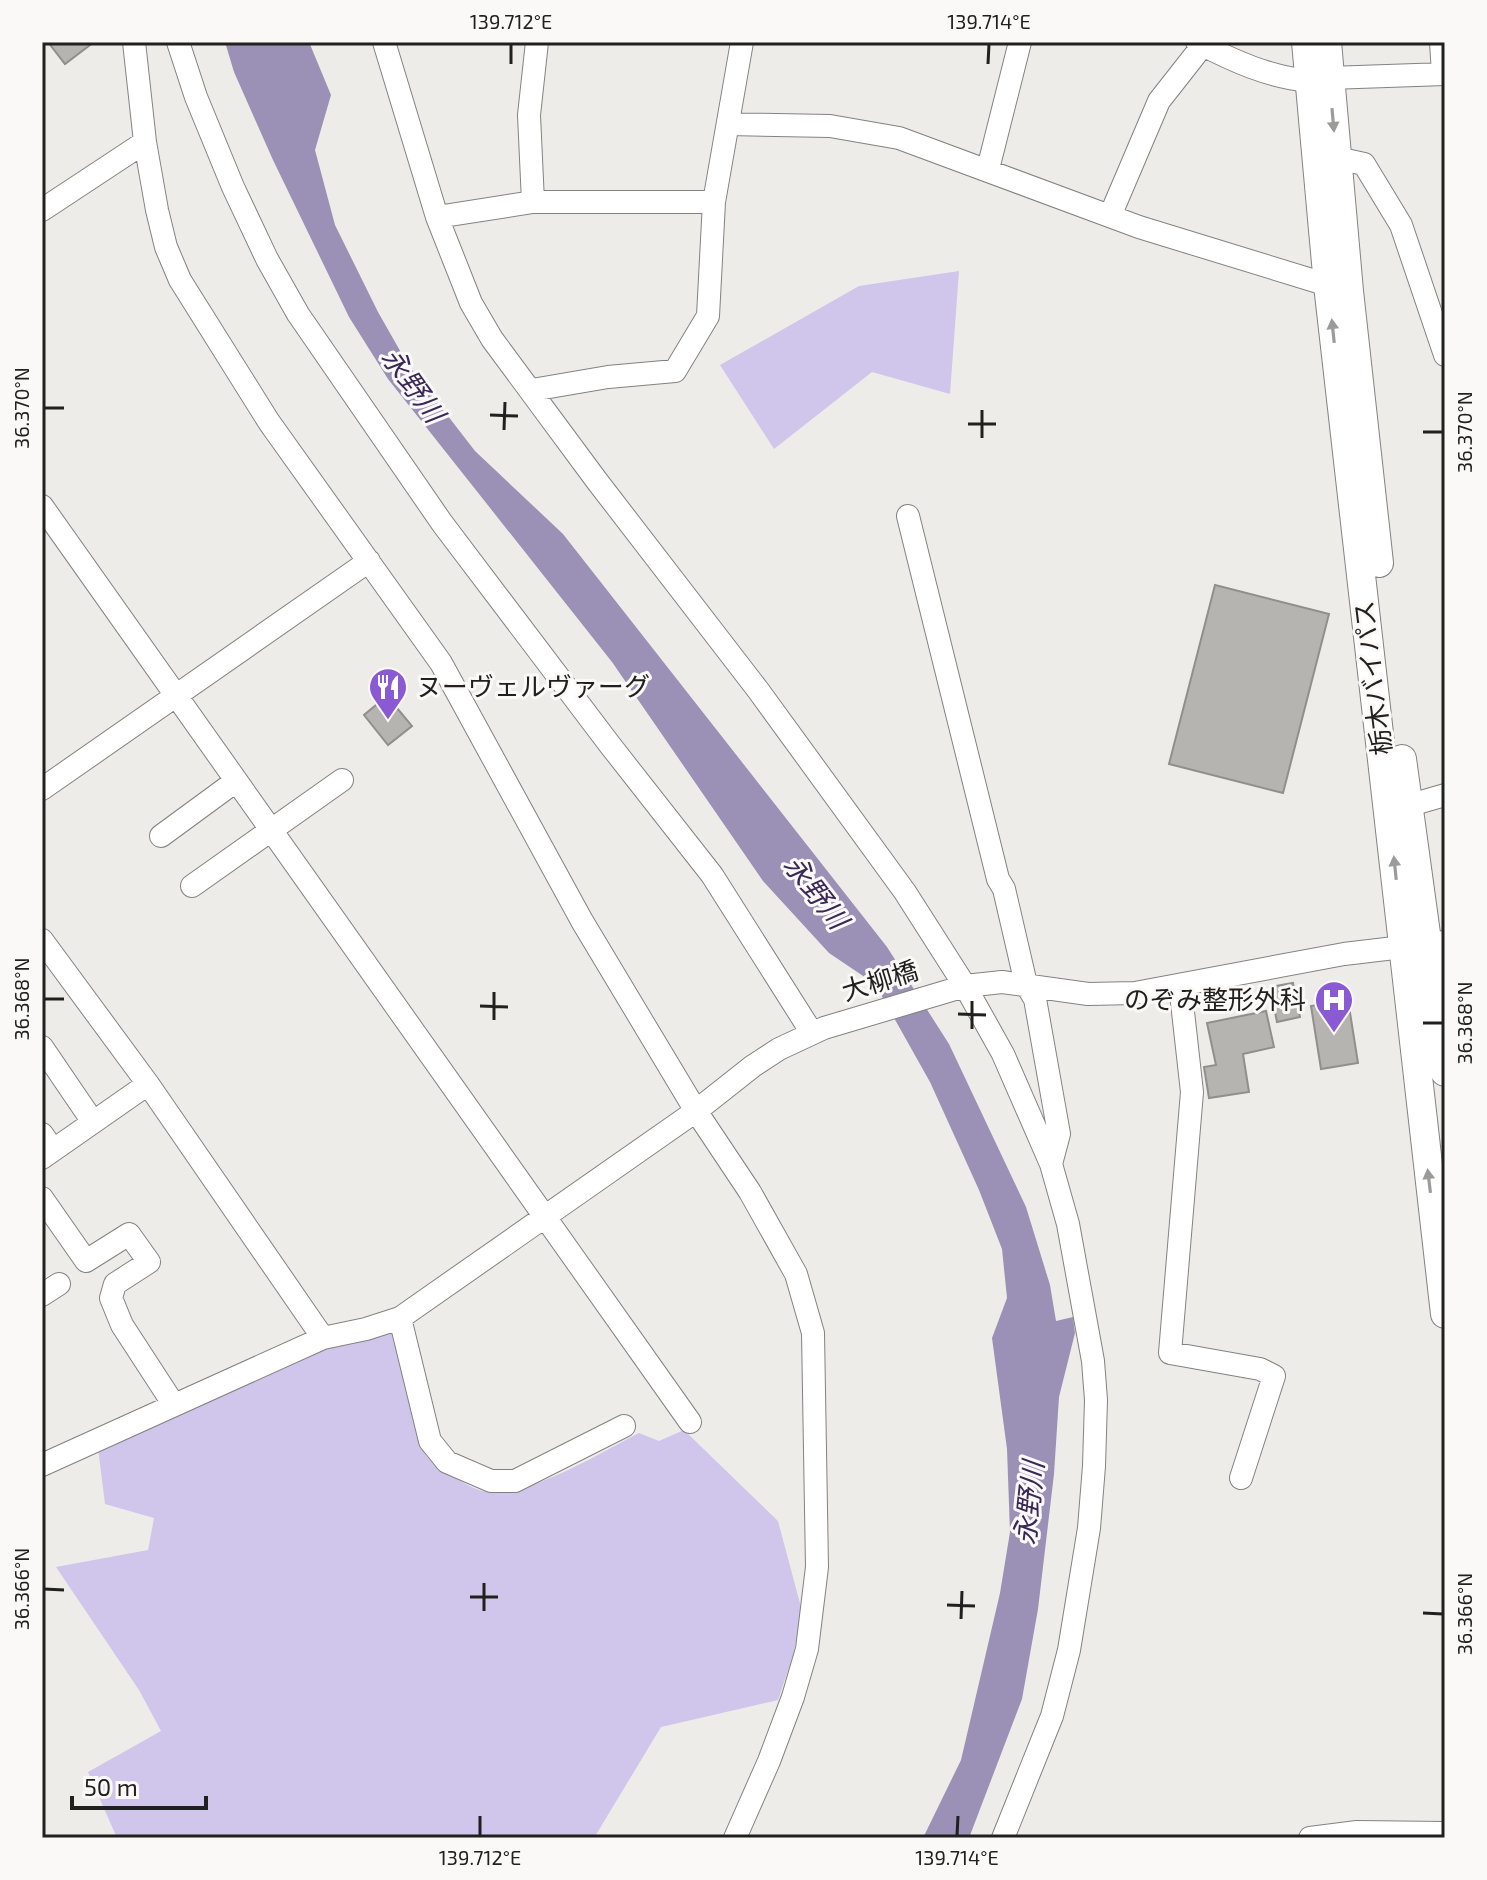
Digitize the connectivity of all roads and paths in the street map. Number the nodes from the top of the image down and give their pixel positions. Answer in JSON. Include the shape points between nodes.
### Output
{"nodes":[{"id":1,"x":134,"y":42,"type":"edge"},
{"id":2,"x":178,"y":42,"type":"edge"},
{"id":3,"x":384,"y":42,"type":"edge"},
{"id":4,"x":537,"y":42,"type":"edge"},
{"id":5,"x":742,"y":42,"type":"edge"},
{"id":6,"x":1020,"y":42,"type":"edge"},
{"id":7,"x":1306,"y":42,"type":"edge"},
{"id":8,"x":1327,"y":42,"type":"edge"},
{"id":9,"x":1441,"y":42,"type":"edge"},
{"id":10,"x":1200,"y":44,"type":"edge"},
{"id":11,"x":1444,"y":74,"type":"edge"},
{"id":12,"x":1319,"y":80,"type":"junction"},
{"id":13,"x":728,"y":124,"type":"junction"},
{"id":14,"x":145,"y":142,"type":"junction"},
{"id":15,"x":1337,"y":158,"type":"junction"},
{"id":16,"x":988,"y":169,"type":"junction"},
{"id":17,"x":533,"y":202,"type":"junction"},
{"id":18,"x":714,"y":202,"type":"junction"},
{"id":19,"x":42,"y":210,"type":"edge"},
{"id":20,"x":1110,"y":216,"type":"junction"},
{"id":21,"x":437,"y":217,"type":"junction"},
{"id":22,"x":1328,"y":285,"type":"junction"},
{"id":23,"x":1436,"y":298,"type":"edge"},
{"id":24,"x":1445,"y":355,"type":"edge"},
{"id":25,"x":532,"y":390,"type":"junction"},
{"id":26,"x":42,"y":506,"type":"edge"},
{"id":27,"x":908,"y":516,"type":"dead end"},
{"id":28,"x":369,"y":561,"type":"junction"},
{"id":29,"x":175,"y":695,"type":"junction"},
{"id":30,"x":342,"y":780,"type":"dead end"},
{"id":31,"x":236,"y":781,"type":"junction"},
{"id":32,"x":42,"y":789,"type":"edge"},
{"id":33,"x":1445,"y":795,"type":"edge"},
{"id":34,"x":1407,"y":806,"type":"junction"},
{"id":35,"x":271,"y":830,"type":"junction"},
{"id":36,"x":161,"y":836,"type":"dead end"},
{"id":37,"x":192,"y":886,"type":"dead end"},
{"id":38,"x":42,"y":940,"type":"edge"},
{"id":39,"x":1425,"y":944,"type":"edge"},
{"id":40,"x":1026,"y":984,"type":"junction"},
{"id":41,"x":1180,"y":985,"type":"junction"},
{"id":42,"x":958,"y":987,"type":"junction"},
{"id":43,"x":818,"y":1030,"type":"junction"},
{"id":44,"x":42,"y":1047,"type":"edge"},
{"id":45,"x":1445,"y":1072,"type":"edge"},
{"id":46,"x":148,"y":1084,"type":"junction"},
{"id":47,"x":696,"y":1111,"type":"junction"},
{"id":48,"x":93,"y":1122,"type":"junction"},
{"id":49,"x":46,"y":1147,"type":"edge"},
{"id":50,"x":1051,"y":1164,"type":"junction"},
{"id":51,"x":42,"y":1198,"type":"edge"},
{"id":52,"x":547,"y":1216,"type":"junction"},
{"id":53,"x":1445,"y":1314,"type":"edge"},
{"id":54,"x":400,"y":1318,"type":"junction"},
{"id":55,"x":323,"y":1338,"type":"junction"},
{"id":56,"x":174,"y":1405,"type":"junction"},
{"id":57,"x":690,"y":1422,"type":"dead end"},
{"id":58,"x":624,"y":1426,"type":"dead end"},
{"id":59,"x":42,"y":1465,"type":"edge"},
{"id":60,"x":1241,"y":1478,"type":"dead end"},
{"id":61,"x":1445,"y":1833,"type":"edge"},
{"id":62,"x":735,"y":1838,"type":"edge"},
{"id":63,"x":1003,"y":1838,"type":"edge"},
{"id":64,"x":1310,"y":1838,"type":"edge"}],
"edges":[{"from":1,"to":14,"type":"street"},
{"from":2,"to":43,"type":"street","via":[[233,187],[298,314],[442,523],[712,875]]},
{"from":3,"to":21,"type":"street"},
{"from":4,"to":17,"type":"street","via":[[529,115]]},
{"from":5,"to":13,"type":"street"},
{"from":6,"to":16,"type":"street"},
{"from":7,"to":12,"type":"main road","name":"栃木バイパス"},
{"from":8,"to":12,"type":"main road","name":"栃木バイパス"},
{"from":9,"to":11,"type":"street"},
{"from":10,"to":12,"type":"street","via":[[1287,79]]},
{"from":10,"to":20,"type":"street","via":[[1159,101]]},
{"from":11,"to":12,"type":"street"},
{"from":12,"to":15,"type":"main road","name":"栃木バイパス","one_way":true},
{"from":12,"to":22,"type":"main road","name":"栃木バイパス"},
{"from":13,"to":16,"type":"street","via":[[830,126],[899,138]]},
{"from":13,"to":18,"type":"street"},
{"from":14,"to":19,"type":"street"},
{"from":14,"to":28,"type":"street","via":[[166,247],[180,280],[269,422]]},
{"from":15,"to":23,"type":"street","via":[[1364,164]]},
{"from":15,"to":34,"type":"main road","name":"栃木バイパス"},
{"from":16,"to":20,"type":"street"},
{"from":17,"to":18,"type":"street"},
{"from":17,"to":21,"type":"street"},
{"from":18,"to":25,"type":"street","via":[[708,316],[675,371]]},
{"from":20,"to":22,"type":"street"},
{"from":21,"to":25,"type":"street","via":[[471,303]]},
{"from":39,"to":22,"type":"main road","name":"栃木バイパス","one_way":true},
{"from":23,"to":24,"type":"street"},
{"from":25,"to":42,"type":"street","via":[[850,813],[905,892]]},
{"from":26,"to":29,"type":"street"},
{"from":27,"to":40,"type":"street"},
{"from":28,"to":29,"type":"street"},
{"from":28,"to":47,"type":"street","via":[[441,663],[582,921]]},
{"from":29,"to":31,"type":"street"},
{"from":29,"to":32,"type":"street"},
{"from":30,"to":35,"type":"street"},
{"from":31,"to":35,"type":"street"},
{"from":31,"to":36,"type":"street"},
{"from":33,"to":34,"type":"street"},
{"from":34,"to":39,"type":"main road","name":"栃木バイパス"},
{"from":35,"to":37,"type":"street"},
{"from":35,"to":52,"type":"street"},
{"from":38,"to":46,"type":"street"},
{"from":39,"to":41,"type":"street","name":"大柳橋"},
{"from":39,"to":45,"type":"main road","name":"栃木バイパス"},
{"from":53,"to":39,"type":"main road","name":"栃木バイパス","one_way":true},
{"from":40,"to":41,"type":"street","name":"大柳橋","via":[[1111,994]]},
{"from":40,"to":42,"type":"street","name":"大柳橋"},
{"from":40,"to":50,"type":"street","via":[[1035,999],[1059,1134]]},
{"from":41,"to":60,"type":"street","via":[[1192,1092],[1170,1353],[1274,1376]]},
{"from":42,"to":43,"type":"street","name":"大柳橋"},
{"from":42,"to":50,"type":"street","via":[[1003,1054]]},
{"from":43,"to":47,"type":"street","name":"大柳橋","via":[[753,1066]]},
{"from":44,"to":48,"type":"street"},
{"from":46,"to":48,"type":"street"},
{"from":46,"to":55,"type":"street"},
{"from":47,"to":52,"type":"street","name":"大柳橋"},
{"from":47,"to":62,"type":"street","via":[[796,1274],[813,1333],[817,1554],[807,1649],[769,1761]]},
{"from":48,"to":49,"type":"street"},
{"from":50,"to":63,"type":"street","via":[[1068,1224],[1093,1361],[1094,1466],[1069,1650],[1052,1716]]},
{"from":51,"to":56,"type":"street","via":[[86,1261],[129,1234],[149,1262],[115,1284],[111,1298],[122,1325]]},
{"from":52,"to":54,"type":"street","name":"大柳橋"},
{"from":52,"to":57,"type":"street"},
{"from":54,"to":55,"type":"street","name":"大柳橋"},
{"from":54,"to":58,"type":"street","via":[[430,1441],[447,1462],[491,1481],[515,1481]]},
{"from":55,"to":56,"type":"street","name":"大柳橋"},
{"from":56,"to":59,"type":"street","name":"大柳橋"},
{"from":61,"to":64,"type":"street","via":[[1357,1832]]}]}
